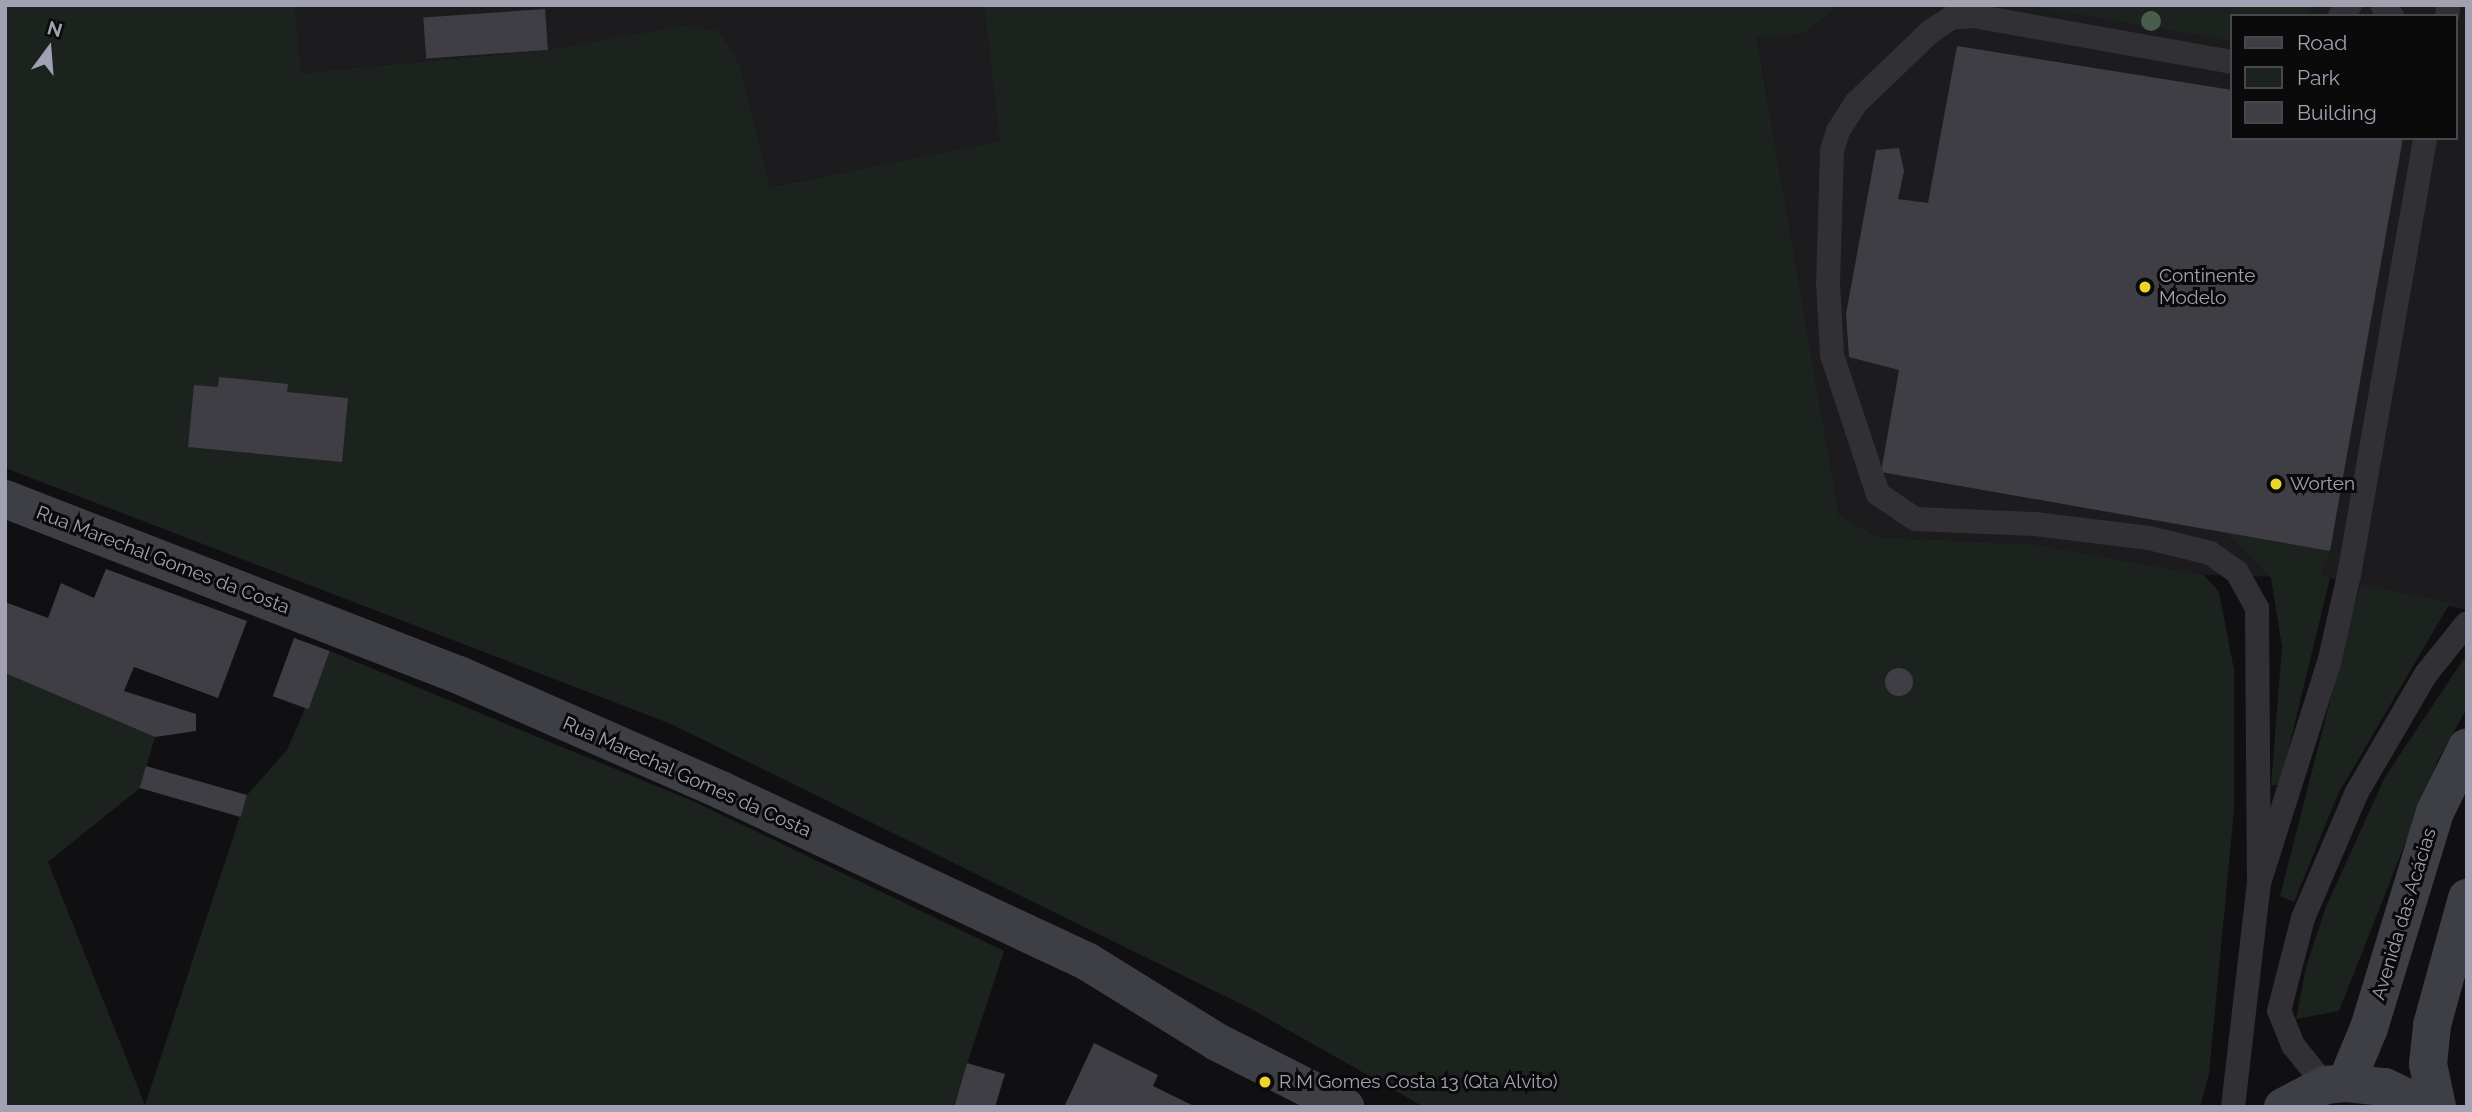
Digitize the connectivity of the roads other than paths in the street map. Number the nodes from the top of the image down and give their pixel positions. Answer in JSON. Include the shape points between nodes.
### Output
{"nodes":[{"id":1,"x":2230,"y":62,"type":"edge"},
{"id":2,"x":2425,"y":140,"type":"edge"},
{"id":3,"x":5,"y":499,"type":"edge"},
{"id":4,"x":2467,"y":623,"type":"edge"},
{"id":5,"x":2467,"y":747,"type":"edge"},
{"id":6,"x":2259,"y":883,"type":"junction"},
{"id":7,"x":2467,"y":898,"type":"edge"},
{"id":8,"x":2336,"y":1084,"type":"junction"},
{"id":9,"x":1345,"y":1107,"type":"edge"},
{"id":10,"x":2233,"y":1107,"type":"edge"},
{"id":11,"x":2283,"y":1107,"type":"edge"},
{"id":12,"x":2426,"y":1107,"type":"edge"},
{"id":13,"x":2437,"y":1107,"type":"edge"}],
"edges":[{"from":1,"to":6,"type":"lane","via":[[1973,16],[1951,18],[1931,31],[1856,103],[1838,131],[1832,151],[1828,283],[1832,355],[1878,494],[1915,519],[2035,524],[2149,538],[2210,553],[2237,572],[2258,608]]},
{"from":2,"to":6,"type":"lane","via":[[2349,575],[2330,659]]},
{"from":3,"to":9,"type":"main road","name":"Rua Marechal Gomes da Costa","via":[[458,676],[721,790],[1088,962],[1217,1042]]},
{"from":4,"to":8,"type":"lane","via":[[2426,674],[2357,792],[2303,918],[2279,1011],[2293,1045]]},
{"from":5,"to":8,"type":"main road","name":"Avenida das Acácias","via":[[2435,812],[2370,1028]]},
{"from":6,"to":10,"type":"lane"},
{"from":7,"to":13,"type":"main road","via":[[2432,1026],[2428,1064]]},
{"from":8,"to":11,"type":"main road"},
{"from":8,"to":12,"type":"main road","via":[[2385,1087]]}]}
